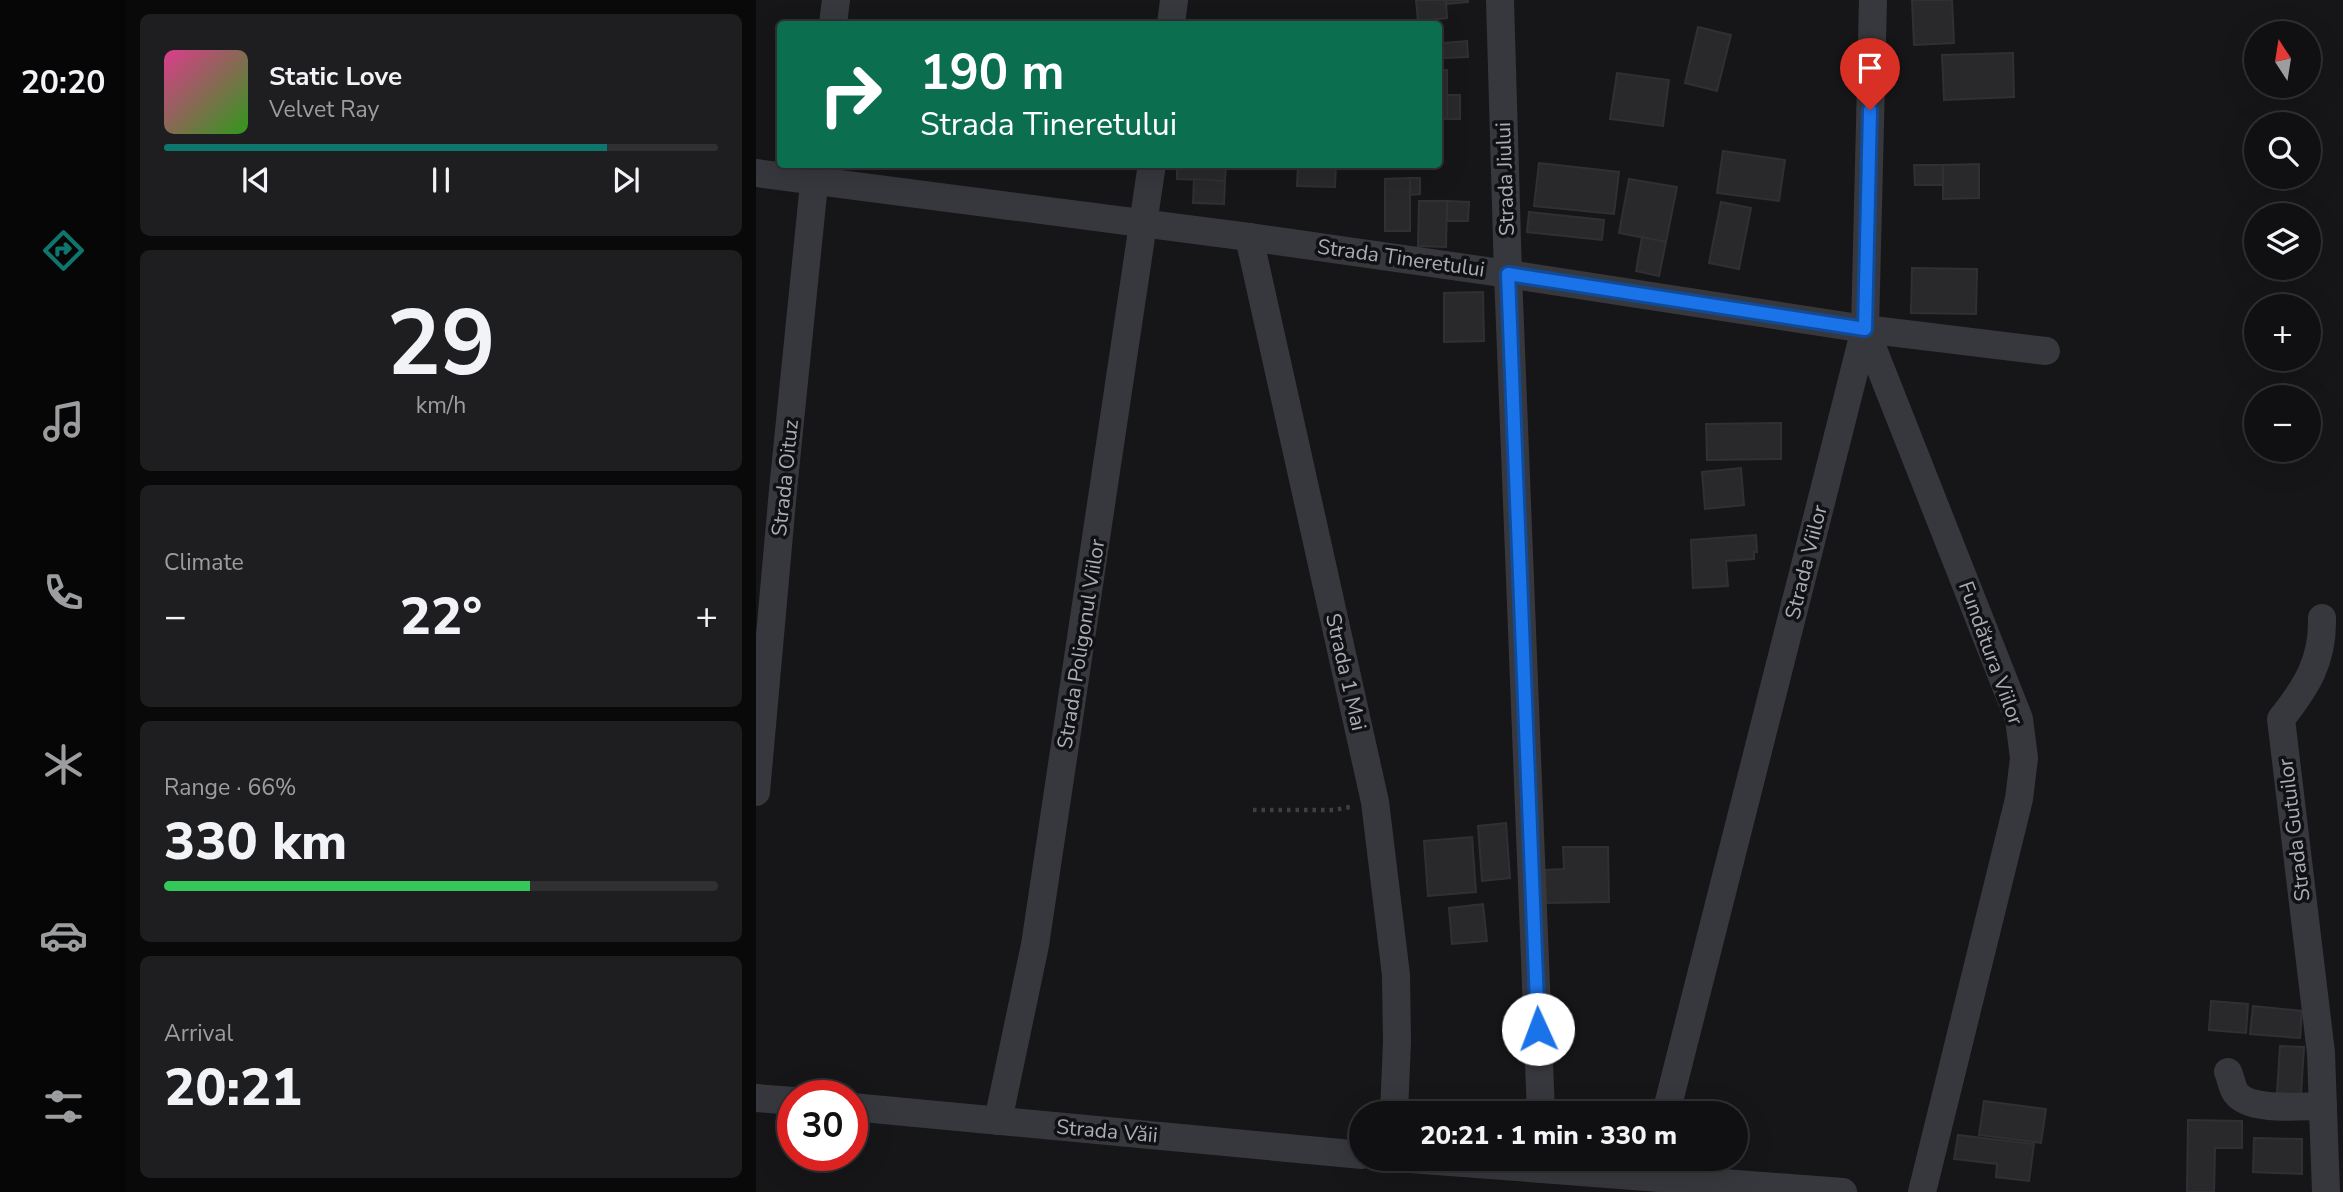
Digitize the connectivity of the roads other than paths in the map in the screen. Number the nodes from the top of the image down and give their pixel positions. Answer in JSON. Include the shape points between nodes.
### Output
{"nodes":[{"id":1,"x":836,"y":0,"type":"edge"},
{"id":2,"x":1174,"y":0,"type":"edge"},
{"id":3,"x":1500,"y":0,"type":"edge"},
{"id":4,"x":1873,"y":0,"type":"edge"},
{"id":5,"x":833,"y":21,"type":"edge"},
{"id":6,"x":1171,"y":21,"type":"edge"},
{"id":7,"x":1151,"y":168,"type":"edge"},
{"id":8,"x":816,"y":172,"type":"edge"},
{"id":9,"x":756,"y":173,"type":"edge"},
{"id":10,"x":1144,"y":223,"type":"junction"},
{"id":11,"x":1249,"y":237,"type":"junction"},
{"id":12,"x":1508,"y":274,"type":"junction"},
{"id":13,"x":1865,"y":329,"type":"junction"},
{"id":14,"x":2046,"y":351,"type":"dead end"},
{"id":15,"x":2322,"y":618,"type":"dead end"},
{"id":16,"x":756,"y":792,"type":"edge"},
{"id":17,"x":2332,"y":1053,"type":"edge"},
{"id":18,"x":2228,"y":1072,"type":"dead end"},
{"id":19,"x":756,"y":1098,"type":"edge"},
{"id":20,"x":777,"y":1100,"type":"edge"},
{"id":21,"x":1395,"y":1101,"type":"edge"},
{"id":22,"x":1541,"y":1101,"type":"edge"},
{"id":23,"x":1669,"y":1101,"type":"edge"},
{"id":24,"x":2323,"y":1106,"type":"junction"},
{"id":25,"x":868,"y":1109,"type":"edge"},
{"id":26,"x":998,"y":1121,"type":"junction"},
{"id":27,"x":1349,"y":1154,"type":"edge"},
{"id":28,"x":1676,"y":1171,"type":"edge"},
{"id":29,"x":1843,"y":1192,"type":"edge"},
{"id":30,"x":1922,"y":1192,"type":"edge"},
{"id":31,"x":2326,"y":1192,"type":"edge"}],
"edges":[{"from":1,"to":5,"type":"street"},
{"from":2,"to":6,"type":"street"},
{"from":3,"to":12,"type":"street","name":"Strada Jiului"},
{"from":4,"to":13,"type":"street","name":"Strada Viilor"},
{"from":7,"to":10,"type":"street","name":"Strada Poligonul Viilor"},
{"from":8,"to":9,"type":"street","name":"Strada Tineretului"},
{"from":8,"to":10,"type":"street","name":"Strada Tineretului"},
{"from":8,"to":16,"type":"street","name":"Strada Oituz"},
{"from":10,"to":11,"type":"street","name":"Strada Tineretului"},
{"from":10,"to":26,"type":"street","name":"Strada Poligonul Viilor","via":[[1035,945]]},
{"from":11,"to":12,"type":"street","name":"Strada Tineretului"},
{"from":11,"to":21,"type":"street","name":"Strada 1 Mai","via":[[1375,802],[1396,975]]},
{"from":12,"to":13,"type":"street","name":"Strada Tineretului"},
{"from":12,"to":22,"type":"street","name":"Strada Jiului"},
{"from":13,"to":14,"type":"street","name":"Strada Tineretului"},
{"from":13,"to":23,"type":"street","name":"Strada Viilor"},
{"from":13,"to":30,"type":"street","name":"Fundătura Viilor","via":[[2019,719],[2024,758],[2019,799]]},
{"from":15,"to":17,"type":"street","name":"Strada Gutuilor","via":[[2319,659],[2304,691],[2281,719]]},
{"from":17,"to":24,"type":"street","name":"Strada Gutuilor"},
{"from":18,"to":24,"type":"street","via":[[2236,1093],[2246,1101]]},
{"from":19,"to":20,"type":"street"},
{"from":24,"to":31,"type":"street","name":"Strada Gutuilor"},
{"from":25,"to":26,"type":"street","name":"Strada Văii"},
{"from":26,"to":27,"type":"street","name":"Strada Văii"},
{"from":28,"to":29,"type":"street"}]}
